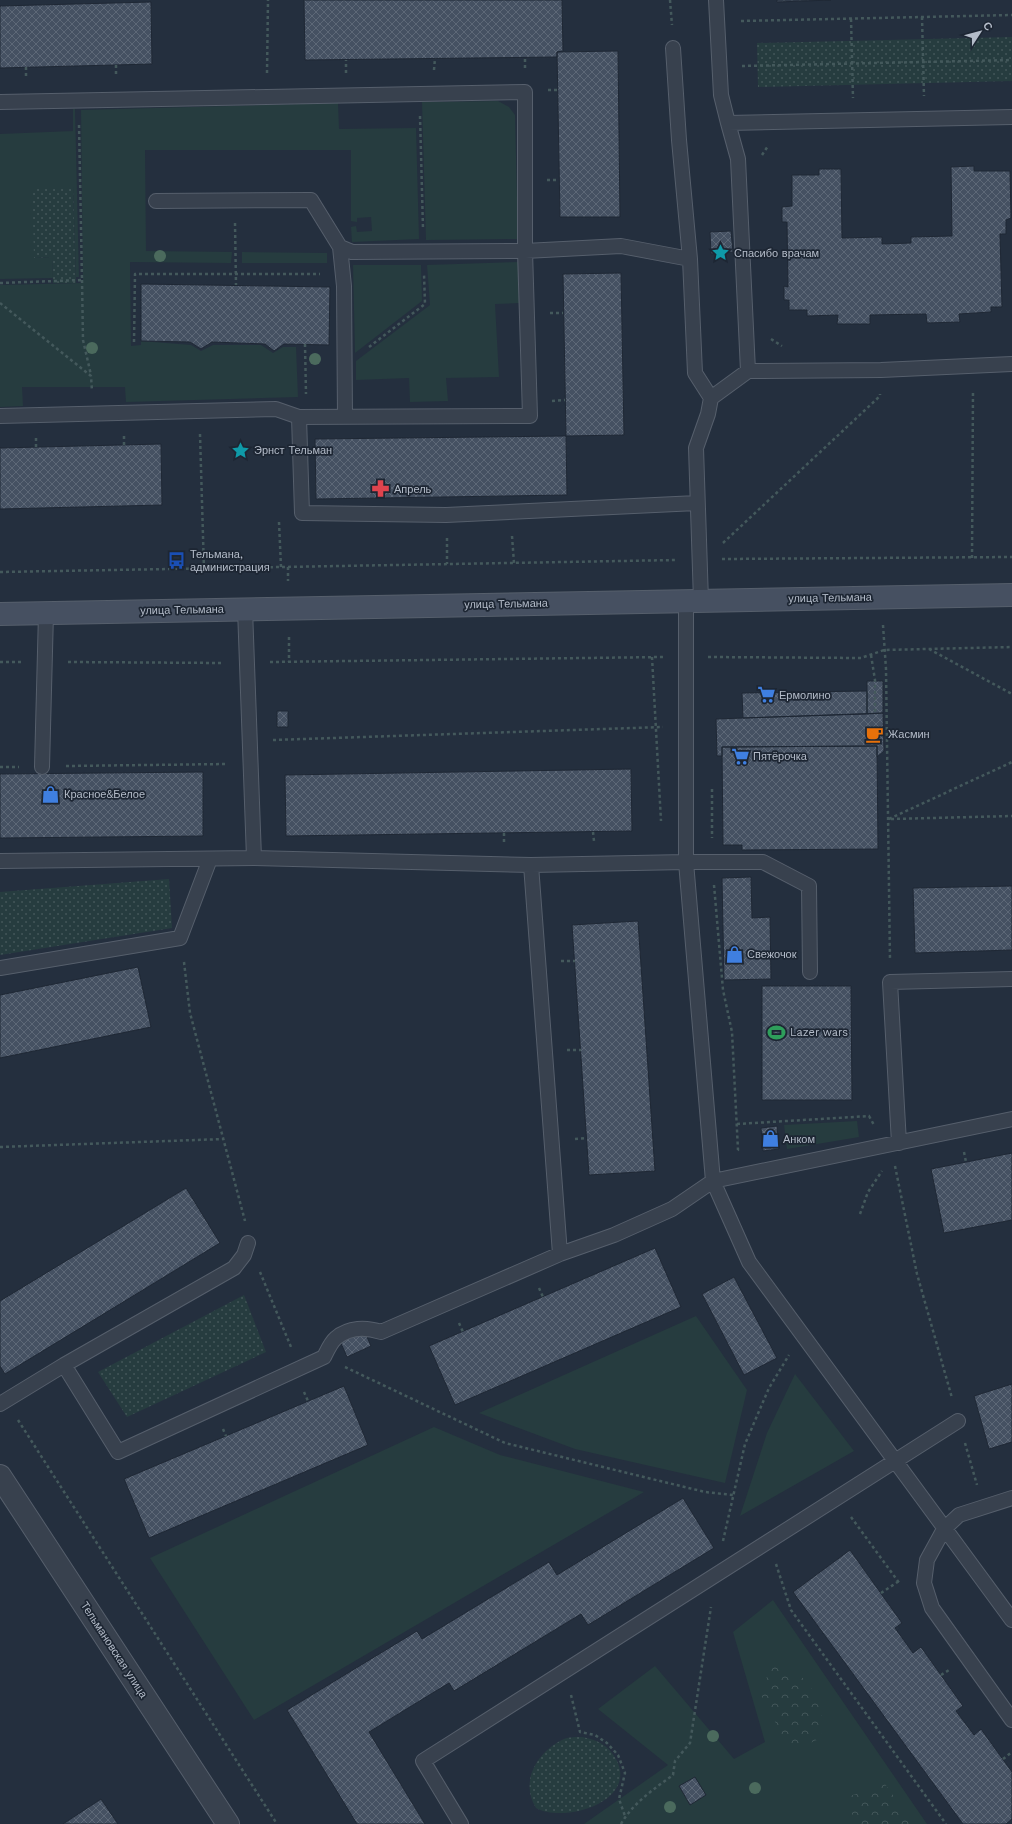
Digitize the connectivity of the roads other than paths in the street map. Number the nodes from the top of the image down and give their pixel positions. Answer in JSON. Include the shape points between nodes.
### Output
{"nodes":[{"id":1,"x":716,"y":0,"type":"edge"},
{"id":2,"x":673,"y":48,"type":"dead end"},
{"id":3,"x":0,"y":102,"type":"edge"},
{"id":4,"x":1012,"y":117,"type":"edge"},
{"id":5,"x":728,"y":123,"type":"junction"},
{"id":6,"x":156,"y":201,"type":"dead end"},
{"id":7,"x":340,"y":247,"type":"junction"},
{"id":8,"x":525,"y":251,"type":"junction"},
{"id":9,"x":690,"y":259,"type":"junction"},
{"id":10,"x":1012,"y":364,"type":"edge"},
{"id":11,"x":748,"y":371,"type":"junction"},
{"id":12,"x":711,"y":398,"type":"junction"},
{"id":13,"x":0,"y":416,"type":"edge"},
{"id":14,"x":303,"y":417,"type":"junction"},
{"id":15,"x":344,"y":417,"type":"junction"},
{"id":16,"x":697,"y":503,"type":"junction"},
{"id":17,"x":1012,"y":595,"type":"edge"},
{"id":18,"x":694,"y":601,"type":"junction"},
{"id":19,"x":245,"y":609,"type":"junction"},
{"id":20,"x":46,"y":613,"type":"junction"},
{"id":21,"x":0,"y":614,"type":"edge"},
{"id":22,"x":42,"y":767,"type":"road end"},
{"id":23,"x":254,"y":858,"type":"junction"},
{"id":24,"x":210,"y":859,"type":"junction"},
{"id":25,"x":0,"y":861,"type":"edge"},
{"id":26,"x":686,"y":862,"type":"junction"},
{"id":27,"x":531,"y":865,"type":"junction"},
{"id":28,"x":0,"y":968,"type":"edge"},
{"id":29,"x":810,"y":972,"type":"dead end"},
{"id":30,"x":1012,"y":979,"type":"edge"},
{"id":31,"x":1012,"y":1120,"type":"edge"},
{"id":32,"x":893,"y":1148,"type":"junction"},
{"id":33,"x":713,"y":1181,"type":"junction"},
{"id":34,"x":246,"y":1249,"type":"road end"},
{"id":35,"x":560,"y":1254,"type":"junction"},
{"id":36,"x":64,"y":1364,"type":"junction"},
{"id":37,"x":3,"y":1402,"type":"edge"},
{"id":38,"x":958,"y":1421,"type":"road end"},
{"id":39,"x":896,"y":1462,"type":"junction"},
{"id":40,"x":0,"y":1476,"type":"edge"},
{"id":41,"x":1012,"y":1498,"type":"edge"},
{"id":42,"x":944,"y":1529,"type":"junction"},
{"id":43,"x":1012,"y":1620,"type":"edge"},
{"id":44,"x":1012,"y":1720,"type":"edge"},
{"id":45,"x":228,"y":1824,"type":"edge"},
{"id":46,"x":461,"y":1824,"type":"edge"}],
"edges":[{"from":1,"to":5,"type":"lane","via":[[721,95]]},
{"from":2,"to":9,"type":"lane"},
{"from":3,"to":8,"type":"lane","via":[[525,92]]},
{"from":4,"to":5,"type":"lane"},
{"from":5,"to":11,"type":"lane","via":[[738,159]]},
{"from":6,"to":7,"type":"lane","via":[[311,200]]},
{"from":7,"to":8,"type":"lane","via":[[352,252]]},
{"from":7,"to":15,"type":"lane"},
{"from":8,"to":9,"type":"lane","via":[[621,246]]},
{"from":8,"to":15,"type":"lane","via":[[530,416]]},
{"from":9,"to":12,"type":"lane","via":[[695,373]]},
{"from":10,"to":11,"type":"lane","via":[[881,370]]},
{"from":11,"to":12,"type":"lane"},
{"from":12,"to":16,"type":"lane","via":[[696,448]]},
{"from":13,"to":14,"type":"lane","via":[[276,409]]},
{"from":14,"to":15,"type":"lane"},
{"from":14,"to":16,"type":"lane","via":[[302,513],[446,514]]},
{"from":16,"to":18,"type":"lane","via":[[700,559]]},
{"from":17,"to":18,"type":"main road","name":"улица Тельмана"},
{"from":18,"to":19,"type":"main road","name":"улица Тельмана"},
{"from":18,"to":26,"type":"lane","via":[[686,657]]},
{"from":19,"to":20,"type":"main road","name":"улица Тельмана"},
{"from":19,"to":23,"type":"lane"},
{"from":20,"to":21,"type":"main road","name":"улица Тельмана"},
{"from":20,"to":22,"type":"lane"},
{"from":23,"to":24,"type":"lane"},
{"from":23,"to":27,"type":"lane"},
{"from":24,"to":25,"type":"lane"},
{"from":24,"to":28,"type":"lane","via":[[180,938]]},
{"from":26,"to":27,"type":"lane"},
{"from":26,"to":29,"type":"lane","via":[[763,862],[809,886]]},
{"from":26,"to":33,"type":"lane"},
{"from":27,"to":35,"type":"lane"},
{"from":30,"to":32,"type":"lane","via":[[890,982],[898,1115]]},
{"from":31,"to":32,"type":"lane"},
{"from":32,"to":33,"type":"lane"},
{"from":33,"to":35,"type":"lane","via":[[672,1210],[614,1235]]},
{"from":33,"to":39,"type":"lane","via":[[750,1262]]},
{"from":34,"to":36,"type":"lane","via":[[234,1268]]},
{"from":35,"to":36,"type":"lane","via":[[382,1332],[368,1328],[348,1331],[335,1339],[324,1357],[118,1452]]},
{"from":36,"to":37,"type":"lane"},
{"from":38,"to":39,"type":"lane"},
{"from":39,"to":42,"type":"lane"},
{"from":39,"to":46,"type":"lane","via":[[423,1761]]},
{"from":40,"to":45,"type":"street","name":"Тельмановская улица"},
{"from":41,"to":42,"type":"lane","via":[[959,1515]]},
{"from":42,"to":43,"type":"lane"},
{"from":42,"to":44,"type":"lane","via":[[927,1560],[924,1583],[932,1608]]}]}
